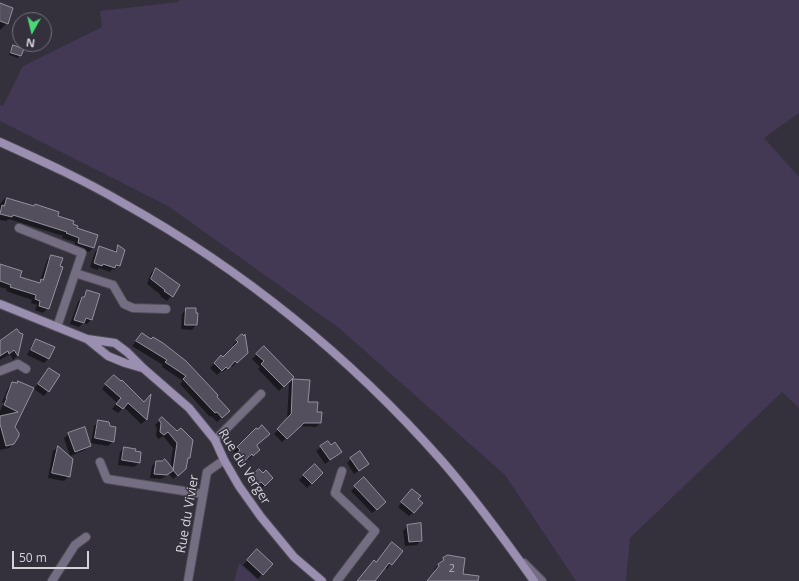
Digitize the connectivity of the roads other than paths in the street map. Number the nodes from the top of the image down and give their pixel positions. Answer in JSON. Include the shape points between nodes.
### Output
{"nodes":[{"id":1,"x":0,"y":142,"type":"edge"},
{"id":2,"x":19,"y":228,"type":"dead end"},
{"id":3,"x":75,"y":273,"type":"junction"},
{"id":4,"x":0,"y":304,"type":"edge"},
{"id":5,"x":166,"y":309,"type":"dead end"},
{"id":6,"x":57,"y":327,"type":"junction"},
{"id":7,"x":87,"y":339,"type":"junction"},
{"id":8,"x":143,"y":368,"type":"junction"},
{"id":9,"x":26,"y":369,"type":"dead end"},
{"id":10,"x":0,"y":371,"type":"edge"},
{"id":11,"x":261,"y":394,"type":"dead end"},
{"id":12,"x":215,"y":440,"type":"junction"},
{"id":13,"x":224,"y":460,"type":"junction"},
{"id":14,"x":100,"y":462,"type":"dead end"},
{"id":15,"x":342,"y":471,"type":"dead end"},
{"id":16,"x":203,"y":494,"type":"junction"},
{"id":17,"x":86,"y":537,"type":"dead end"},
{"id":18,"x":518,"y":558,"type":"junction"},
{"id":19,"x":52,"y":581,"type":"edge"},
{"id":20,"x":188,"y":581,"type":"edge"},
{"id":21,"x":322,"y":581,"type":"edge"},
{"id":22,"x":337,"y":581,"type":"edge"},
{"id":23,"x":534,"y":581,"type":"edge"},
{"id":24,"x":542,"y":581,"type":"edge"}],
"edges":[{"from":1,"to":18,"type":"main road","via":[[45,162],[156,221],[207,254],[286,312],[360,377],[411,427],[480,508]]},
{"from":2,"to":3,"type":"street","via":[[82,253]]},
{"from":3,"to":5,"type":"street","via":[[113,285],[124,304],[133,308]]},
{"from":3,"to":6,"type":"street"},
{"from":4,"to":6,"type":"main road","name":"Rue du Verger"},
{"from":6,"to":7,"type":"main road","name":"Rue du Verger"},
{"from":7,"to":8,"type":"main road","name":"Rue du Verger","via":[[108,356]]},
{"from":7,"to":8,"type":"main road","name":"Rue du Verger","via":[[115,344]]},
{"from":8,"to":12,"type":"main road","name":"Rue du Verger","via":[[189,408]]},
{"from":9,"to":10,"type":"street","via":[[18,364]]},
{"from":11,"to":12,"type":"street"},
{"from":12,"to":13,"type":"main road","name":"Rue du Verger"},
{"from":13,"to":16,"type":"street","name":"Rue du Vivier","via":[[207,472]]},
{"from":13,"to":21,"type":"main road","name":"Rue du Verger","via":[[239,486],[294,557]]},
{"from":14,"to":16,"type":"street","via":[[106,479]]},
{"from":15,"to":22,"type":"street","via":[[335,493],[375,531]]},
{"from":16,"to":20,"type":"street","name":"Rue du Vivier"},
{"from":17,"to":19,"type":"street","via":[[75,545]]},
{"from":18,"to":23,"type":"main road"},
{"from":18,"to":24,"type":"street"}]}
